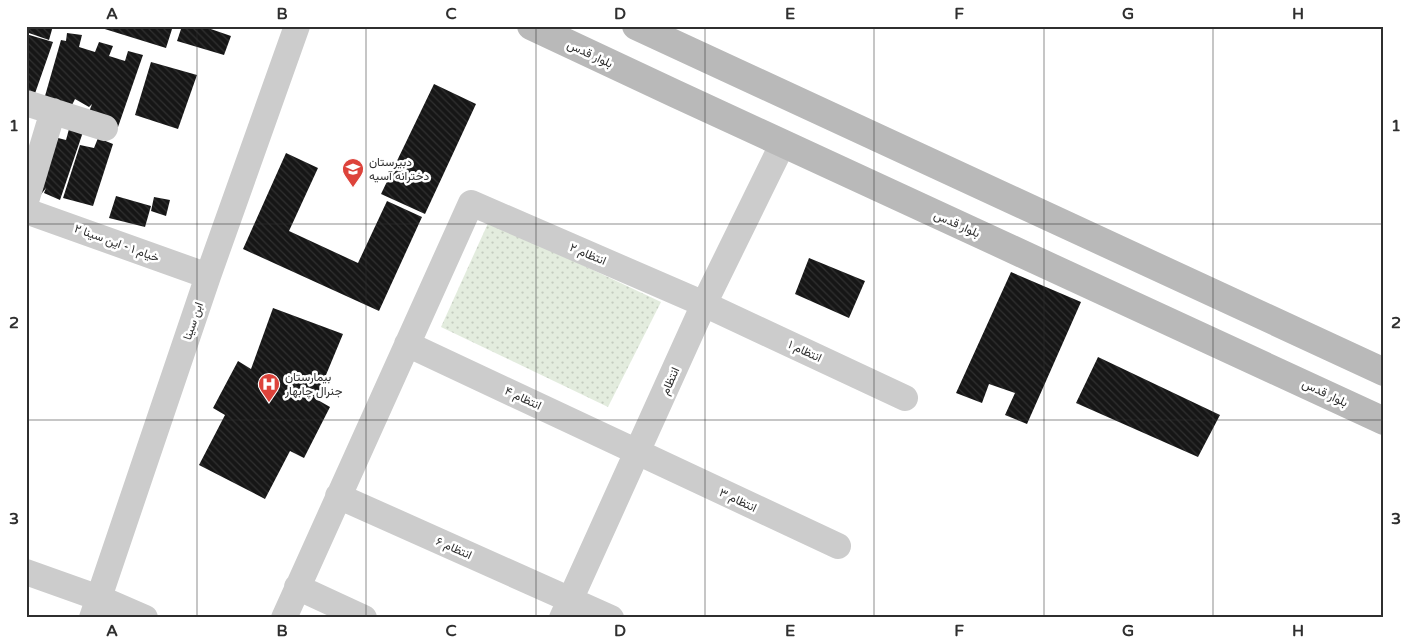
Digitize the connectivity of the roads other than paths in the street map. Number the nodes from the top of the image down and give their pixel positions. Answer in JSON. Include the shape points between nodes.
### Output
{"nodes":[{"id":1,"x":297,"y":26,"type":"edge"},
{"id":2,"x":531,"y":26,"type":"edge"},
{"id":3,"x":636,"y":26,"type":"edge"},
{"id":4,"x":26,"y":103,"type":"edge"},
{"id":5,"x":53,"y":111,"type":"junction"},
{"id":6,"x":105,"y":128,"type":"dead end"},
{"id":7,"x":782,"y":145,"type":"junction"},
{"id":8,"x":26,"y":201,"type":"edge"},
{"id":9,"x":26,"y":211,"type":"edge"},
{"id":10,"x":208,"y":276,"type":"junction"},
{"id":11,"x":1201,"y":288,"type":"junction"},
{"id":12,"x":704,"y":304,"type":"junction"},
{"id":13,"x":1184,"y":326,"type":"junction"},
{"id":14,"x":407,"y":344,"type":"junction"},
{"id":15,"x":1384,"y":372,"type":"edge"},
{"id":16,"x":905,"y":398,"type":"dead end"},
{"id":17,"x":1384,"y":421,"type":"edge"},
{"id":18,"x":638,"y":454,"type":"junction"},
{"id":19,"x":338,"y":496,"type":"junction"},
{"id":20,"x":838,"y":546,"type":"dead end"},
{"id":21,"x":26,"y":572,"type":"edge"},
{"id":22,"x":297,"y":588,"type":"junction"},
{"id":23,"x":96,"y":608,"type":"edge"},
{"id":24,"x":566,"y":608,"type":"edge"},
{"id":25,"x":145,"y":618,"type":"edge"},
{"id":26,"x":284,"y":618,"type":"edge"},
{"id":27,"x":364,"y":618,"type":"edge"},
{"id":28,"x":611,"y":618,"type":"edge"}],
"edges":[{"from":1,"to":10,"type":"street","name":"ابن سینا"},
{"from":2,"to":7,"type":"main road","name":"بلوار قدس"},
{"from":3,"to":11,"type":"main road"},
{"from":4,"to":5,"type":"street"},
{"from":5,"to":6,"type":"street"},
{"from":5,"to":8,"type":"street"},
{"from":7,"to":12,"type":"street","name":"انتظام"},
{"from":7,"to":13,"type":"main road","name":"بلوار قدس"},
{"from":9,"to":10,"type":"street","name":"خیام ۱ - این سینا ۲"},
{"from":10,"to":23,"type":"street","name":"ابن سینا"},
{"from":11,"to":13,"type":"main road"},
{"from":11,"to":15,"type":"main road"},
{"from":12,"to":14,"type":"street","name":"انتظام ۲","via":[[471,203]]},
{"from":12,"to":16,"type":"street","name":"انتظام ۱"},
{"from":12,"to":18,"type":"street","name":"انتظام"},
{"from":13,"to":17,"type":"main road","name":"بلوار قدس"},
{"from":14,"to":18,"type":"street","name":"انتظام ۴"},
{"from":14,"to":19,"type":"street"},
{"from":18,"to":20,"type":"street","name":"انتظام ۳"},
{"from":18,"to":24,"type":"street","name":"انتظام"},
{"from":19,"to":22,"type":"street"},
{"from":19,"to":24,"type":"street","name":"انتظام ۶"},
{"from":21,"to":23,"type":"street"},
{"from":22,"to":26,"type":"street"},
{"from":22,"to":27,"type":"street"},
{"from":23,"to":25,"type":"street"},
{"from":24,"to":28,"type":"street","name":"انتظام ۶"}]}
